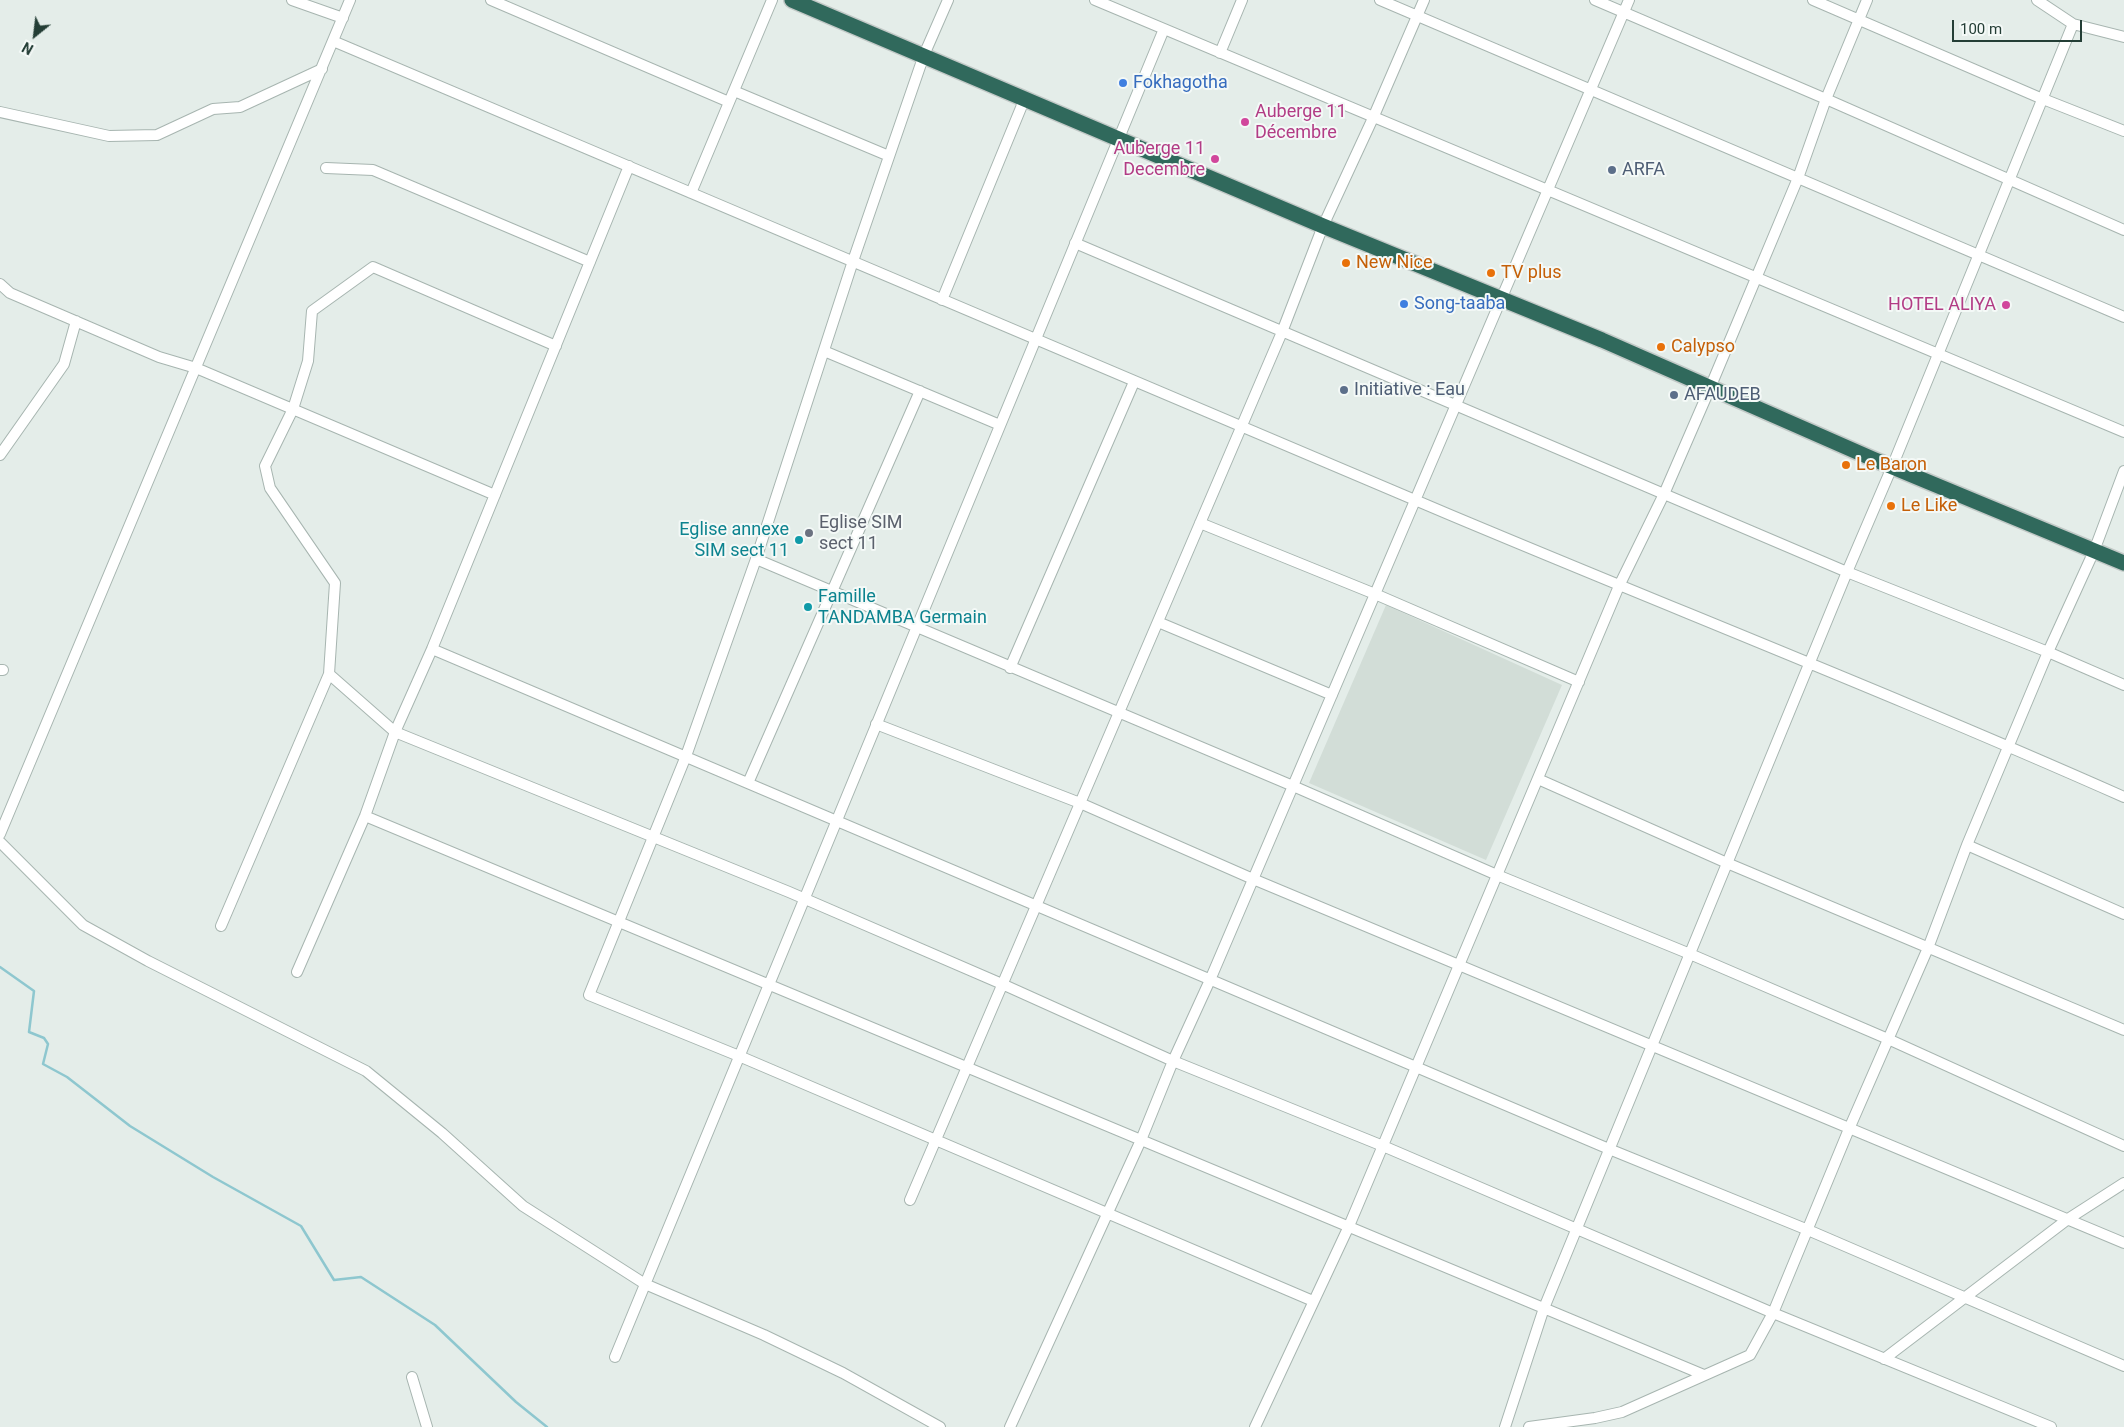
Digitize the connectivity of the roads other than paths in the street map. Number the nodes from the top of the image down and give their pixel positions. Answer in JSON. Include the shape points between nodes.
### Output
{"nodes":[{"id":1,"x":292,"y":0,"type":"edge"},
{"id":2,"x":350,"y":0,"type":"edge"},
{"id":3,"x":491,"y":0,"type":"edge"},
{"id":4,"x":772,"y":0,"type":"edge"},
{"id":5,"x":792,"y":0,"type":"edge"},
{"id":6,"x":948,"y":0,"type":"edge"},
{"id":7,"x":1096,"y":0,"type":"edge"},
{"id":8,"x":1242,"y":0,"type":"edge"},
{"id":9,"x":1380,"y":0,"type":"edge"},
{"id":10,"x":1424,"y":0,"type":"edge"},
{"id":11,"x":1595,"y":0,"type":"edge"},
{"id":12,"x":1629,"y":0,"type":"edge"},
{"id":13,"x":1813,"y":0,"type":"edge"},
{"id":14,"x":1867,"y":0,"type":"edge"},
{"id":15,"x":2037,"y":0,"type":"edge"},
{"id":16,"x":1113,"y":3,"type":"edge"},
{"id":17,"x":1624,"y":13,"type":"junction"},
{"id":18,"x":1417,"y":16,"type":"junction"},
{"id":19,"x":343,"y":18,"type":"junction"},
{"id":20,"x":1859,"y":19,"type":"junction"},
{"id":21,"x":2073,"y":24,"type":"junction"},
{"id":22,"x":1164,"y":29,"type":"junction"},
{"id":23,"x":2124,"y":37,"type":"edge"},
{"id":24,"x":333,"y":41,"type":"junction"},
{"id":25,"x":1220,"y":53,"type":"junction"},
{"id":26,"x":924,"y":55,"type":"junction"},
{"id":27,"x":322,"y":69,"type":"junction"},
{"id":28,"x":1590,"y":90,"type":"junction"},
{"id":29,"x":734,"y":91,"type":"junction"},
{"id":30,"x":1026,"y":98,"type":"junction"},
{"id":31,"x":1826,"y":99,"type":"junction"},
{"id":32,"x":2042,"y":99,"type":"junction"},
{"id":33,"x":729,"y":102,"type":"junction"},
{"id":34,"x":0,"y":112,"type":"edge"},
{"id":35,"x":1374,"y":118,"type":"junction"},
{"id":36,"x":2124,"y":131,"type":"edge"},
{"id":37,"x":1119,"y":138,"type":"junction"},
{"id":38,"x":889,"y":156,"type":"junction"},
{"id":39,"x":629,"y":166,"type":"junction"},
{"id":40,"x":326,"y":168,"type":"dead end"},
{"id":41,"x":1798,"y":178,"type":"junction"},
{"id":42,"x":2009,"y":180,"type":"junction"},
{"id":43,"x":1547,"y":191,"type":"junction"},
{"id":44,"x":691,"y":192,"type":"junction"},
{"id":45,"x":1323,"y":226,"type":"junction"},
{"id":46,"x":2124,"y":230,"type":"edge"},
{"id":47,"x":1076,"y":243,"type":"junction"},
{"id":48,"x":1978,"y":254,"type":"junction"},
{"id":49,"x":852,"y":261,"type":"junction"},
{"id":50,"x":590,"y":262,"type":"junction"},
{"id":51,"x":1756,"y":278,"type":"junction"},
{"id":52,"x":0,"y":284,"type":"edge"},
{"id":53,"x":1502,"y":298,"type":"junction"},
{"id":54,"x":942,"y":300,"type":"junction"},
{"id":55,"x":2124,"y":317,"type":"edge"},
{"id":56,"x":76,"y":321,"type":"junction"},
{"id":57,"x":1282,"y":332,"type":"junction"},
{"id":58,"x":1035,"y":339,"type":"junction"},
{"id":59,"x":556,"y":346,"type":"junction"},
{"id":60,"x":824,"y":351,"type":"junction"},
{"id":61,"x":1937,"y":354,"type":"junction"},
{"id":62,"x":196,"y":368,"type":"junction"},
{"id":63,"x":1134,"y":382,"type":"junction"},
{"id":64,"x":1710,"y":388,"type":"junction"},
{"id":65,"x":920,"y":391,"type":"junction"},
{"id":66,"x":1456,"y":406,"type":"junction"},
{"id":67,"x":293,"y":409,"type":"junction"},
{"id":68,"x":1000,"y":425,"type":"junction"},
{"id":69,"x":1241,"y":427,"type":"junction"},
{"id":70,"x":2124,"y":432,"type":"edge"},
{"id":71,"x":0,"y":455,"type":"edge"},
{"id":72,"x":1892,"y":467,"type":"junction"},
{"id":73,"x":2124,"y":471,"type":"edge"},
{"id":74,"x":1664,"y":494,"type":"junction"},
{"id":75,"x":495,"y":495,"type":"junction"},
{"id":76,"x":1415,"y":500,"type":"junction"},
{"id":77,"x":1200,"y":523,"type":"junction"},
{"id":78,"x":2094,"y":551,"type":"junction"},
{"id":79,"x":756,"y":559,"type":"junction"},
{"id":80,"x":2124,"y":563,"type":"edge"},
{"id":81,"x":1847,"y":572,"type":"junction"},
{"id":82,"x":1620,"y":586,"type":"junction"},
{"id":83,"x":832,"y":592,"type":"junction"},
{"id":84,"x":1375,"y":594,"type":"junction"},
{"id":85,"x":1158,"y":622,"type":"junction"},
{"id":86,"x":916,"y":628,"type":"junction"},
{"id":87,"x":432,"y":649,"type":"junction"},
{"id":88,"x":2048,"y":652,"type":"junction"},
{"id":89,"x":1809,"y":664,"type":"junction"},
{"id":90,"x":1010,"y":668,"type":"junction"},
{"id":91,"x":329,"y":674,"type":"junction"},
{"id":92,"x":1579,"y":682,"type":"junction"},
{"id":93,"x":2124,"y":685,"type":"edge"},
{"id":94,"x":1332,"y":694,"type":"junction"},
{"id":95,"x":1118,"y":714,"type":"junction"},
{"id":96,"x":876,"y":724,"type":"junction"},
{"id":97,"x":395,"y":732,"type":"junction"},
{"id":98,"x":2009,"y":746,"type":"junction"},
{"id":99,"x":686,"y":756,"type":"junction"},
{"id":100,"x":1538,"y":779,"type":"junction"},
{"id":101,"x":748,"y":783,"type":"junction"},
{"id":102,"x":1293,"y":786,"type":"junction"},
{"id":103,"x":2124,"y":797,"type":"edge"},
{"id":104,"x":1080,"y":803,"type":"junction"},
{"id":105,"x":365,"y":816,"type":"junction"},
{"id":106,"x":836,"y":820,"type":"junction"},
{"id":107,"x":0,"y":834,"type":"edge"},
{"id":108,"x":653,"y":838,"type":"junction"},
{"id":109,"x":0,"y":842,"type":"edge"},
{"id":110,"x":1968,"y":845,"type":"junction"},
{"id":111,"x":1728,"y":863,"type":"junction"},
{"id":112,"x":1497,"y":875,"type":"junction"},
{"id":113,"x":1253,"y":879,"type":"junction"},
{"id":114,"x":804,"y":898,"type":"junction"},
{"id":115,"x":1036,"y":905,"type":"junction"},
{"id":116,"x":2124,"y":914,"type":"edge"},
{"id":117,"x":619,"y":922,"type":"junction"},
{"id":118,"x":221,"y":926,"type":"dead end"},
{"id":119,"x":1928,"y":948,"type":"junction"},
{"id":120,"x":1690,"y":954,"type":"junction"},
{"id":121,"x":1459,"y":965,"type":"junction"},
{"id":122,"x":297,"y":972,"type":"dead end"},
{"id":123,"x":1210,"y":980,"type":"junction"},
{"id":124,"x":769,"y":984,"type":"junction"},
{"id":125,"x":1002,"y":984,"type":"junction"},
{"id":126,"x":2124,"y":1030,"type":"edge"},
{"id":127,"x":1888,"y":1039,"type":"junction"},
{"id":128,"x":1652,"y":1046,"type":"junction"},
{"id":129,"x":739,"y":1056,"type":"junction"},
{"id":130,"x":1173,"y":1061,"type":"junction"},
{"id":131,"x":967,"y":1067,"type":"junction"},
{"id":132,"x":1416,"y":1067,"type":"junction"},
{"id":133,"x":1850,"y":1129,"type":"junction"},
{"id":134,"x":1140,"y":1140,"type":"junction"},
{"id":135,"x":936,"y":1141,"type":"junction"},
{"id":136,"x":1383,"y":1146,"type":"junction"},
{"id":137,"x":2124,"y":1146,"type":"edge"},
{"id":138,"x":1609,"y":1149,"type":"junction"},
{"id":139,"x":2124,"y":1183,"type":"edge"},
{"id":140,"x":910,"y":1200,"type":"dead end"},
{"id":141,"x":1106,"y":1213,"type":"junction"},
{"id":142,"x":2068,"y":1219,"type":"junction"},
{"id":143,"x":1349,"y":1226,"type":"junction"},
{"id":144,"x":1577,"y":1228,"type":"junction"},
{"id":145,"x":1808,"y":1230,"type":"junction"},
{"id":146,"x":2124,"y":1243,"type":"edge"},
{"id":147,"x":645,"y":1284,"type":"junction"},
{"id":148,"x":1964,"y":1297,"type":"junction"},
{"id":149,"x":1313,"y":1301,"type":"junction"},
{"id":150,"x":1544,"y":1308,"type":"junction"},
{"id":151,"x":1773,"y":1313,"type":"junction"},
{"id":152,"x":614,"y":1357,"type":"dead end"},
{"id":153,"x":1884,"y":1359,"type":"junction"},
{"id":154,"x":2124,"y":1366,"type":"edge"},
{"id":155,"x":1704,"y":1375,"type":"junction"},
{"id":156,"x":412,"y":1377,"type":"dead end"},
{"id":157,"x":427,"y":1427,"type":"edge"},
{"id":158,"x":940,"y":1427,"type":"edge"},
{"id":159,"x":1010,"y":1427,"type":"edge"},
{"id":160,"x":1255,"y":1427,"type":"edge"},
{"id":161,"x":1505,"y":1427,"type":"edge"},
{"id":162,"x":1529,"y":1427,"type":"edge"},
{"id":163,"x":2051,"y":1427,"type":"edge"}],
"edges":[{"from":1,"to":19,"type":"street"},
{"from":2,"to":19,"type":"street"},
{"from":3,"to":33,"type":"street"},
{"from":4,"to":29,"type":"street"},
{"from":5,"to":26,"type":"highway"},
{"from":6,"to":26,"type":"street"},
{"from":7,"to":16,"type":"street"},
{"from":8,"to":25,"type":"street"},
{"from":9,"to":18,"type":"street"},
{"from":10,"to":18,"type":"street"},
{"from":11,"to":17,"type":"street"},
{"from":12,"to":17,"type":"street"},
{"from":13,"to":20,"type":"street"},
{"from":14,"to":20,"type":"street"},
{"from":15,"to":21,"type":"street"},
{"from":16,"to":22,"type":"street"},
{"from":17,"to":28,"type":"street"},
{"from":17,"to":31,"type":"street"},
{"from":18,"to":28,"type":"street"},
{"from":18,"to":35,"type":"street"},
{"from":19,"to":24,"type":"street"},
{"from":20,"to":31,"type":"street"},
{"from":20,"to":32,"type":"street"},
{"from":21,"to":23,"type":"street"},
{"from":21,"to":32,"type":"street"},
{"from":22,"to":25,"type":"street"},
{"from":22,"to":37,"type":"street"},
{"from":24,"to":27,"type":"street"},
{"from":24,"to":39,"type":"street"},
{"from":25,"to":35,"type":"street"},
{"from":26,"to":30,"type":"highway"},
{"from":26,"to":38,"type":"street"},
{"from":27,"to":34,"type":"street","via":[[240,107],[213,109],[156,135],[109,136]]},
{"from":27,"to":62,"type":"street"},
{"from":28,"to":41,"type":"street"},
{"from":28,"to":43,"type":"street"},
{"from":29,"to":33,"type":"street"},
{"from":29,"to":38,"type":"street"},
{"from":30,"to":37,"type":"highway"},
{"from":30,"to":54,"type":"street"},
{"from":31,"to":41,"type":"street"},
{"from":31,"to":42,"type":"street"},
{"from":32,"to":36,"type":"street"},
{"from":32,"to":42,"type":"street"},
{"from":33,"to":44,"type":"street"},
{"from":35,"to":43,"type":"street"},
{"from":35,"to":45,"type":"street"},
{"from":37,"to":45,"type":"highway"},
{"from":37,"to":47,"type":"street"},
{"from":38,"to":49,"type":"street"},
{"from":39,"to":44,"type":"street"},
{"from":39,"to":50,"type":"street"},
{"from":40,"to":50,"type":"street","via":[[373,170]]},
{"from":41,"to":48,"type":"street"},
{"from":41,"to":51,"type":"street"},
{"from":42,"to":46,"type":"street"},
{"from":42,"to":48,"type":"street"},
{"from":43,"to":51,"type":"street"},
{"from":43,"to":53,"type":"street"},
{"from":44,"to":49,"type":"street"},
{"from":45,"to":53,"type":"highway"},
{"from":45,"to":57,"type":"street"},
{"from":47,"to":57,"type":"street"},
{"from":47,"to":58,"type":"street"},
{"from":48,"to":55,"type":"street"},
{"from":48,"to":61,"type":"street"},
{"from":49,"to":54,"type":"street"},
{"from":49,"to":60,"type":"street"},
{"from":50,"to":59,"type":"street"},
{"from":51,"to":61,"type":"street"},
{"from":51,"to":64,"type":"street"},
{"from":52,"to":56,"type":"street","via":[[10,293]]},
{"from":53,"to":64,"type":"highway"},
{"from":53,"to":66,"type":"street"},
{"from":54,"to":58,"type":"street"},
{"from":56,"to":62,"type":"street"},
{"from":56,"to":71,"type":"street","via":[[64,364]]},
{"from":57,"to":66,"type":"street"},
{"from":57,"to":69,"type":"street"},
{"from":58,"to":63,"type":"street"},
{"from":58,"to":68,"type":"street"},
{"from":59,"to":67,"type":"street","via":[[374,267],[312,311],[308,361]]},
{"from":59,"to":75,"type":"street"},
{"from":60,"to":65,"type":"street"},
{"from":60,"to":79,"type":"street"},
{"from":61,"to":70,"type":"street"},
{"from":61,"to":72,"type":"street"},
{"from":62,"to":67,"type":"street"},
{"from":62,"to":107,"type":"street"},
{"from":63,"to":69,"type":"street"},
{"from":63,"to":90,"type":"street"},
{"from":64,"to":72,"type":"highway"},
{"from":64,"to":74,"type":"street"},
{"from":65,"to":68,"type":"street"},
{"from":65,"to":83,"type":"street"},
{"from":66,"to":74,"type":"street"},
{"from":66,"to":76,"type":"street"},
{"from":67,"to":75,"type":"street"},
{"from":67,"to":91,"type":"street","via":[[265,466],[270,488],[335,583]]},
{"from":68,"to":86,"type":"street"},
{"from":69,"to":76,"type":"street"},
{"from":69,"to":77,"type":"street"},
{"from":72,"to":78,"type":"highway"},
{"from":72,"to":81,"type":"street"},
{"from":73,"to":78,"type":"street"},
{"from":74,"to":81,"type":"street"},
{"from":74,"to":82,"type":"street"},
{"from":75,"to":87,"type":"street"},
{"from":76,"to":82,"type":"street"},
{"from":76,"to":84,"type":"street"},
{"from":77,"to":84,"type":"street"},
{"from":77,"to":85,"type":"street"},
{"from":78,"to":80,"type":"highway"},
{"from":78,"to":88,"type":"street"},
{"from":79,"to":83,"type":"street"},
{"from":79,"to":99,"type":"street"},
{"from":81,"to":88,"type":"street"},
{"from":81,"to":89,"type":"street"},
{"from":82,"to":89,"type":"street"},
{"from":82,"to":92,"type":"street"},
{"from":83,"to":86,"type":"street"},
{"from":83,"to":101,"type":"street"},
{"from":84,"to":92,"type":"street"},
{"from":84,"to":94,"type":"street"},
{"from":85,"to":94,"type":"street"},
{"from":85,"to":95,"type":"street"},
{"from":86,"to":90,"type":"street"},
{"from":86,"to":96,"type":"street"},
{"from":87,"to":97,"type":"street"},
{"from":87,"to":99,"type":"street"},
{"from":88,"to":93,"type":"street"},
{"from":88,"to":98,"type":"street"},
{"from":89,"to":98,"type":"street"},
{"from":89,"to":111,"type":"street"},
{"from":90,"to":95,"type":"street"},
{"from":91,"to":97,"type":"street"},
{"from":91,"to":118,"type":"street"},
{"from":92,"to":100,"type":"street"},
{"from":94,"to":102,"type":"street"},
{"from":95,"to":102,"type":"street"},
{"from":95,"to":104,"type":"street"},
{"from":96,"to":104,"type":"street"},
{"from":96,"to":106,"type":"street"},
{"from":97,"to":105,"type":"street"},
{"from":97,"to":108,"type":"street"},
{"from":98,"to":103,"type":"street"},
{"from":98,"to":110,"type":"street"},
{"from":99,"to":101,"type":"street"},
{"from":99,"to":108,"type":"street"},
{"from":100,"to":111,"type":"street"},
{"from":100,"to":112,"type":"street"},
{"from":101,"to":106,"type":"street"},
{"from":102,"to":112,"type":"street"},
{"from":102,"to":113,"type":"street"},
{"from":104,"to":113,"type":"street"},
{"from":104,"to":115,"type":"street"},
{"from":105,"to":117,"type":"street"},
{"from":105,"to":122,"type":"street"},
{"from":106,"to":114,"type":"street"},
{"from":106,"to":115,"type":"street"},
{"from":108,"to":114,"type":"street"},
{"from":108,"to":117,"type":"street"},
{"from":109,"to":147,"type":"street","via":[[83,925],[366,1072],[442,1133],[523,1206]]},
{"from":110,"to":116,"type":"street"},
{"from":110,"to":119,"type":"street"},
{"from":111,"to":119,"type":"street"},
{"from":111,"to":120,"type":"street"},
{"from":112,"to":120,"type":"street"},
{"from":112,"to":121,"type":"street"},
{"from":113,"to":121,"type":"street"},
{"from":113,"to":123,"type":"street"},
{"from":114,"to":124,"type":"street"},
{"from":114,"to":125,"type":"street"},
{"from":115,"to":123,"type":"street"},
{"from":115,"to":125,"type":"street"},
{"from":117,"to":124,"type":"street"},
{"from":117,"to":129,"type":"street","via":[[589,995]]},
{"from":119,"to":126,"type":"street"},
{"from":119,"to":127,"type":"street"},
{"from":120,"to":127,"type":"street"},
{"from":120,"to":128,"type":"street"},
{"from":121,"to":128,"type":"street"},
{"from":121,"to":132,"type":"street"},
{"from":123,"to":130,"type":"street"},
{"from":123,"to":132,"type":"street"},
{"from":124,"to":129,"type":"street"},
{"from":124,"to":131,"type":"street"},
{"from":125,"to":130,"type":"street"},
{"from":125,"to":131,"type":"street"},
{"from":127,"to":133,"type":"street"},
{"from":127,"to":137,"type":"street"},
{"from":128,"to":133,"type":"street"},
{"from":128,"to":138,"type":"street"},
{"from":129,"to":135,"type":"street"},
{"from":129,"to":147,"type":"street"},
{"from":130,"to":134,"type":"street"},
{"from":130,"to":136,"type":"street"},
{"from":131,"to":134,"type":"street"},
{"from":131,"to":135,"type":"street"},
{"from":132,"to":136,"type":"street"},
{"from":132,"to":138,"type":"street"},
{"from":133,"to":142,"type":"street"},
{"from":133,"to":145,"type":"street"},
{"from":134,"to":141,"type":"street"},
{"from":134,"to":143,"type":"street"},
{"from":135,"to":140,"type":"street"},
{"from":135,"to":141,"type":"street"},
{"from":136,"to":143,"type":"street"},
{"from":136,"to":144,"type":"street"},
{"from":138,"to":144,"type":"street"},
{"from":138,"to":145,"type":"street"},
{"from":139,"to":142,"type":"street"},
{"from":141,"to":149,"type":"street"},
{"from":141,"to":159,"type":"street"},
{"from":142,"to":146,"type":"street"},
{"from":142,"to":148,"type":"street"},
{"from":143,"to":149,"type":"street"},
{"from":143,"to":150,"type":"street"},
{"from":144,"to":150,"type":"street"},
{"from":144,"to":151,"type":"street"},
{"from":145,"to":148,"type":"street"},
{"from":145,"to":151,"type":"street"},
{"from":147,"to":152,"type":"street"},
{"from":147,"to":158,"type":"street","via":[[843,1373]]},
{"from":148,"to":153,"type":"street"},
{"from":148,"to":154,"type":"street"},
{"from":149,"to":160,"type":"street"},
{"from":150,"to":155,"type":"street"},
{"from":150,"to":161,"type":"street"},
{"from":151,"to":153,"type":"street"},
{"from":151,"to":155,"type":"street","via":[[1750,1354]]},
{"from":153,"to":163,"type":"street"},
{"from":155,"to":162,"type":"street","via":[[1622,1412]]},
{"from":156,"to":157,"type":"street"}]}
